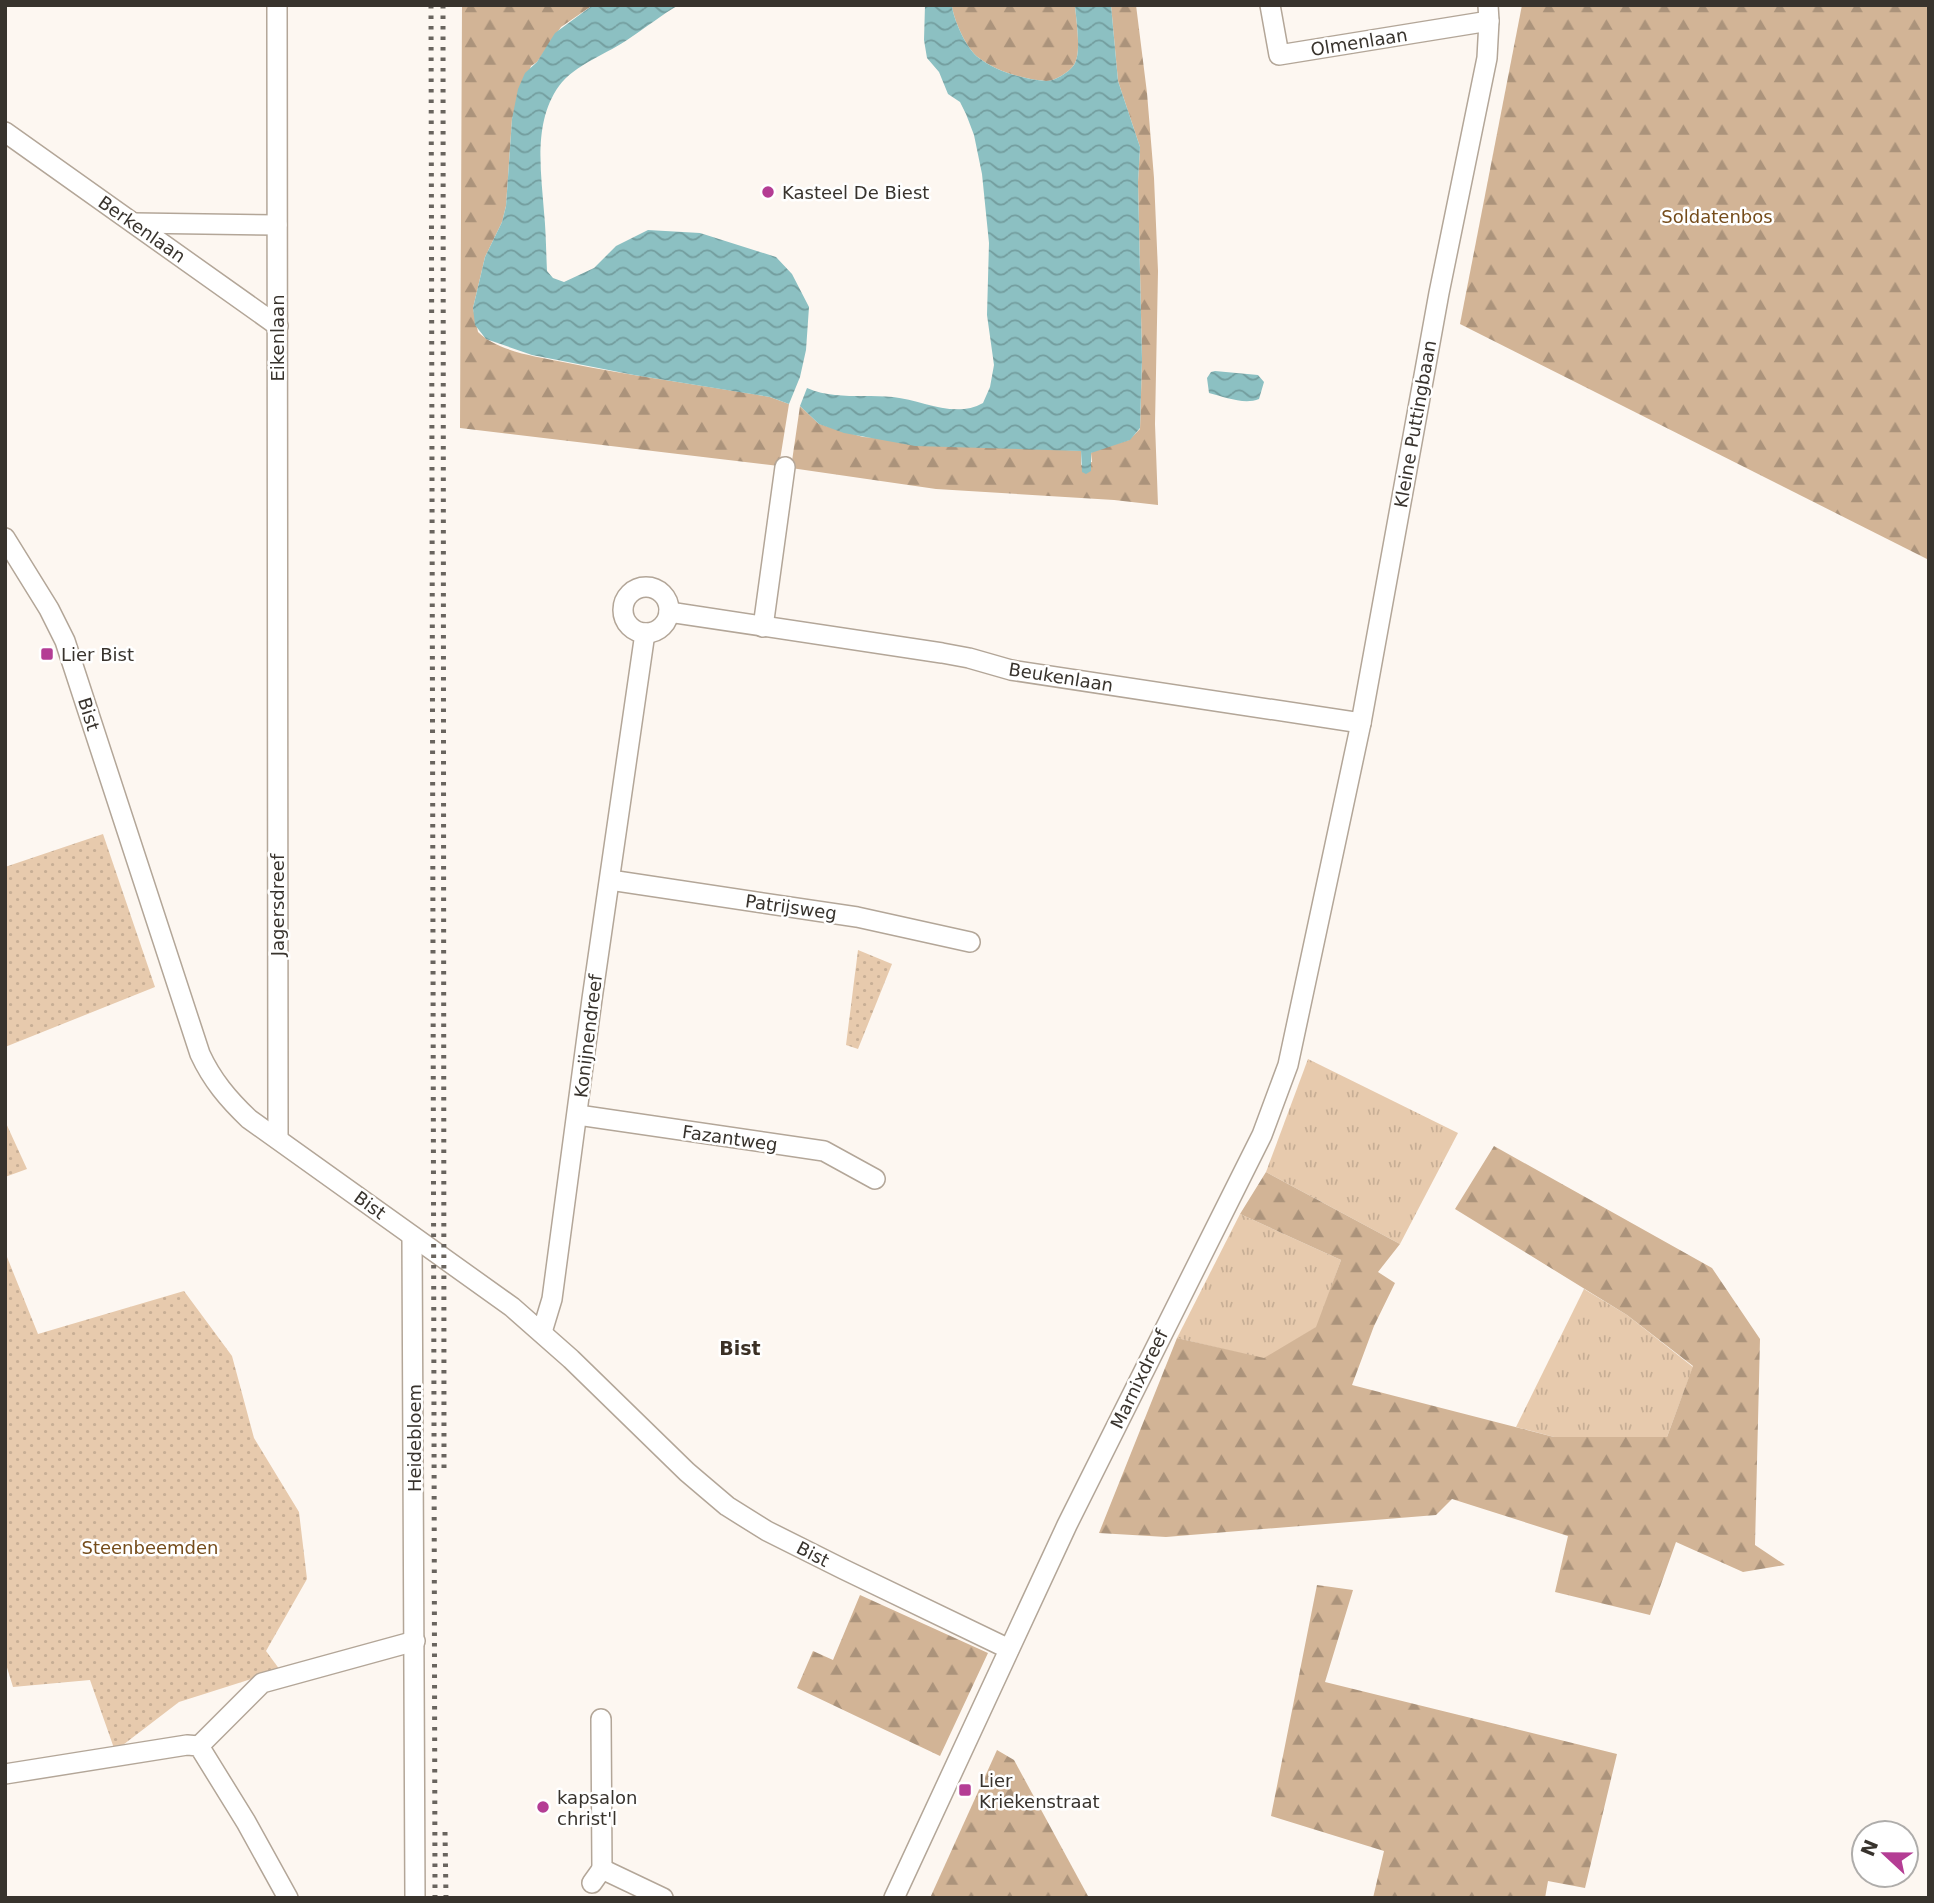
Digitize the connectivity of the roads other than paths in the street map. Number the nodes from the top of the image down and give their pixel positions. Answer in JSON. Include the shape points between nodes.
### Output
{"nodes":[{"id":1,"x":277,"y":5,"type":"edge"},
{"id":2,"x":1270,"y":5,"type":"edge"},
{"id":3,"x":1489,"y":13,"type":"edge"},
{"id":4,"x":5,"y":132,"type":"edge"},
{"id":5,"x":134,"y":223,"type":"junction"},
{"id":6,"x":277,"y":225,"type":"junction"},
{"id":7,"x":278,"y":326,"type":"junction"},
{"id":8,"x":785,"y":467,"type":"dead end"},
{"id":9,"x":5,"y":538,"type":"edge"},
{"id":10,"x":669,"y":612,"type":"junction"},
{"id":11,"x":763,"y":627,"type":"junction"},
{"id":12,"x":645,"y":633,"type":"junction"},
{"id":13,"x":276,"y":670,"type":"joint"},
{"id":14,"x":1361,"y":723,"type":"junction"},
{"id":15,"x":1334,"y":843,"type":"joint"},
{"id":16,"x":610,"y":880,"type":"junction"},
{"id":17,"x":970,"y":942,"type":"dead end"},
{"id":18,"x":578,"y":1115,"type":"junction"},
{"id":19,"x":278,"y":1139,"type":"junction"},
{"id":20,"x":875,"y":1179,"type":"dead end"},
{"id":21,"x":412,"y":1236,"type":"junction"},
{"id":22,"x":542,"y":1332,"type":"junction"},
{"id":23,"x":415,"y":1641,"type":"junction"},
{"id":24,"x":1009,"y":1649,"type":"junction"},
{"id":25,"x":601,"y":1719,"type":"dead end"},
{"id":26,"x":199,"y":1746,"type":"junction"},
{"id":27,"x":5,"y":1774,"type":"edge"},
{"id":28,"x":288,"y":1898,"type":"edge"},
{"id":29,"x":415,"y":1898,"type":"edge"},
{"id":30,"x":663,"y":1898,"type":"edge"},
{"id":31,"x":894,"y":1898,"type":"edge"}],
"edges":[{"from":1,"to":6,"type":"street","name":"Eikenlaan"},
{"from":2,"to":3,"type":"street","name":"Olmenlaan","via":[[1279,55]]},
{"from":3,"to":14,"type":"street","name":"Kleine Puttingbaan","via":[[1487,58]]},
{"from":4,"to":5,"type":"street","name":"Berkenlaan"},
{"from":5,"to":6,"type":"street"},
{"from":5,"to":7,"type":"street","name":"Berkenlaan"},
{"from":6,"to":7,"type":"street","name":"Eikenlaan"},
{"from":7,"to":13,"type":"street","name":"Eikenlaan"},
{"from":8,"to":11,"type":"street"},
{"from":9,"to":19,"type":"street","name":"Bist","via":[[65,641],[200,1054],[231,1102]]},
{"from":10,"to":11,"type":"street","name":"Beukenlaan"},
{"from":10,"to":12,"type":"street","via":[[663,626]]},
{"from":10,"to":12,"type":"street","via":[[666,598],[655,588],[640,587],[628,595],[623,609],[626,623]]},
{"from":11,"to":14,"type":"street","name":"Beukenlaan"},
{"from":12,"to":16,"type":"street","name":"Konijnendreef"},
{"from":13,"to":19,"type":"street","name":"Jagersdreef"},
{"from":14,"to":15,"type":"street","name":"Kleine Puttingbaan"},
{"from":15,"to":24,"type":"street","name":"Marnixdreef","via":[[1296,1034],[1270,1114]]},
{"from":16,"to":17,"type":"street","name":"Patrijsweg","via":[[857,917]]},
{"from":16,"to":18,"type":"street","name":"Konijnendreef"},
{"from":18,"to":20,"type":"street","name":"Fazantweg","via":[[824,1151]]},
{"from":18,"to":22,"type":"street","name":"Konijnendreef","via":[[552,1299]]},
{"from":19,"to":21,"type":"street","name":"Bist"},
{"from":21,"to":22,"type":"street","name":"Bist"},
{"from":21,"to":23,"type":"street","name":"Heidebloem"},
{"from":22,"to":24,"type":"street","name":"Bist","via":[[711,1494],[746,1519]]},
{"from":23,"to":26,"type":"street","via":[[262,1683]]},
{"from":23,"to":29,"type":"street","name":"Heidebloem"},
{"from":24,"to":31,"type":"street","name":"Marnixdreef"},
{"from":25,"to":30,"type":"street","via":[[597,1876]]},
{"from":26,"to":27,"type":"street"},
{"from":26,"to":28,"type":"street"}]}
